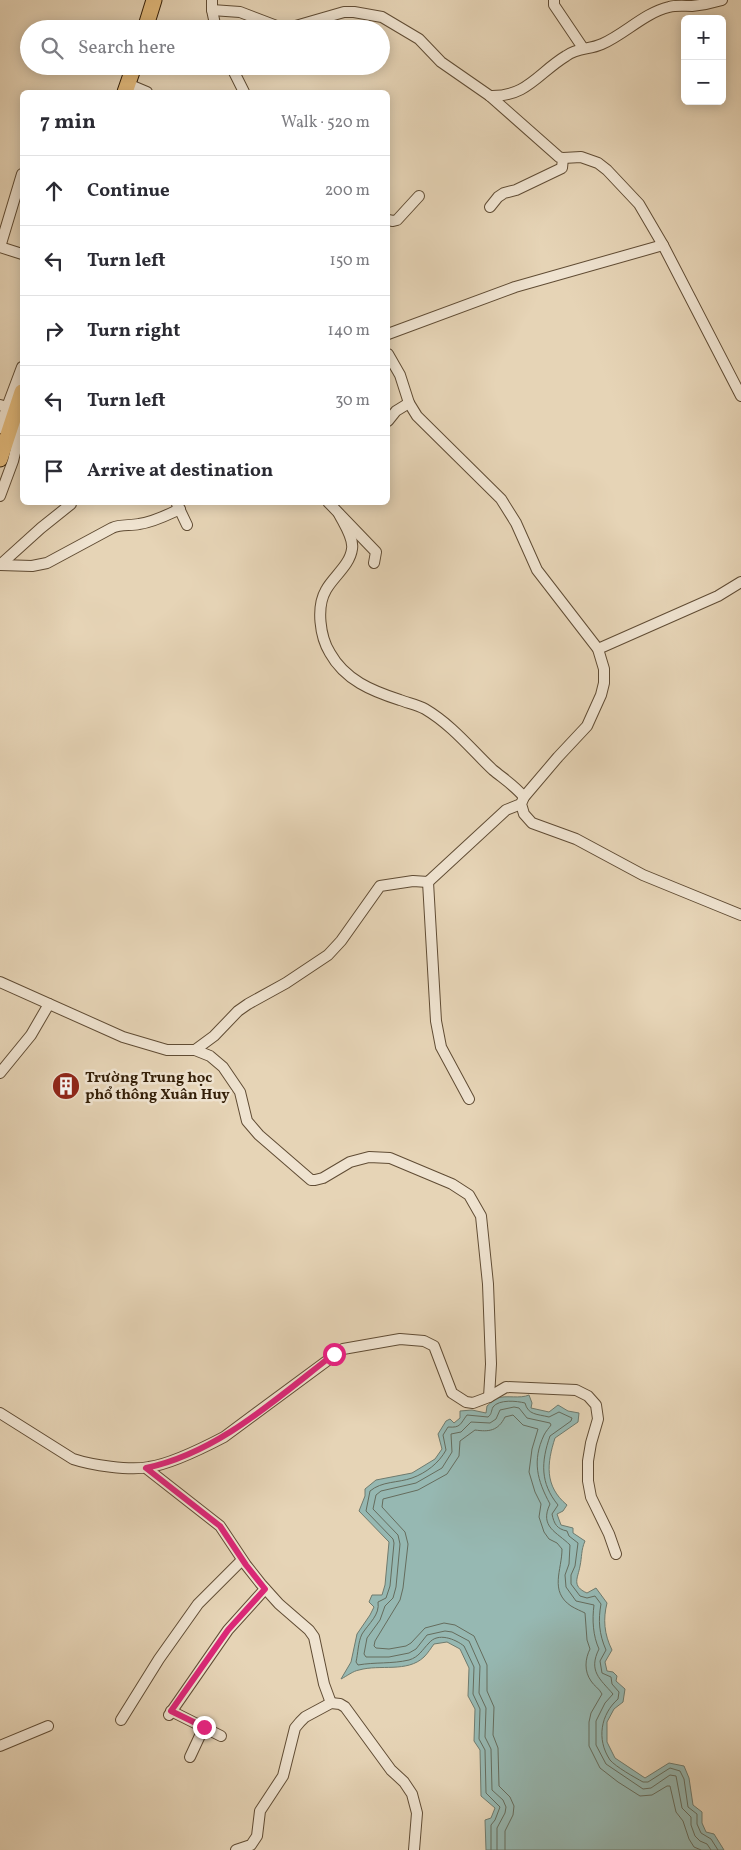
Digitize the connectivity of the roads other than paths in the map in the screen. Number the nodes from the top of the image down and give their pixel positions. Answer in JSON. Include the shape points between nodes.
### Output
{"nodes":[{"id":1,"x":154,"y":0,"type":"edge"},
{"id":2,"x":554,"y":0,"type":"edge"},
{"id":3,"x":722,"y":0,"type":"edge"},
{"id":4,"x":212,"y":5,"type":"edge"},
{"id":5,"x":148,"y":20,"type":"edge"},
{"id":6,"x":214,"y":20,"type":"edge"},
{"id":7,"x":261,"y":20,"type":"edge"},
{"id":8,"x":316,"y":20,"type":"edge"},
{"id":9,"x":387,"y":20,"type":"edge"},
{"id":10,"x":390,"y":21,"type":"edge"},
{"id":11,"x":583,"y":48,"type":"junction"},
{"id":12,"x":131,"y":75,"type":"edge"},
{"id":13,"x":236,"y":75,"type":"edge"},
{"id":14,"x":127,"y":88,"type":"edge"},
{"id":15,"x":243,"y":90,"type":"edge"},
{"id":16,"x":490,"y":96,"type":"junction"},
{"id":17,"x":563,"y":158,"type":"junction"},
{"id":18,"x":20,"y":181,"type":"edge"},
{"id":19,"x":419,"y":196,"type":"dead end"},
{"id":20,"x":490,"y":207,"type":"dead end"},
{"id":21,"x":390,"y":220,"type":"edge"},
{"id":22,"x":663,"y":245,"type":"junction"},
{"id":23,"x":0,"y":247,"type":"edge"},
{"id":24,"x":20,"y":253,"type":"edge"},
{"id":25,"x":390,"y":333,"type":"edge"},
{"id":26,"x":390,"y":358,"type":"edge"},
{"id":27,"x":20,"y":371,"type":"edge"},
{"id":28,"x":741,"y":396,"type":"edge"},
{"id":29,"x":20,"y":398,"type":"edge"},
{"id":30,"x":409,"y":403,"type":"junction"},
{"id":31,"x":4,"y":406,"type":"edge"},
{"id":32,"x":390,"y":418,"type":"edge"},
{"id":33,"x":0,"y":428,"type":"edge"},
{"id":34,"x":20,"y":431,"type":"edge"},
{"id":35,"x":0,"y":459,"type":"edge"},
{"id":36,"x":3,"y":478,"type":"edge"},
{"id":37,"x":0,"y":496,"type":"edge"},
{"id":38,"x":70,"y":505,"type":"edge"},
{"id":39,"x":331,"y":505,"type":"edge"},
{"id":40,"x":178,"y":506,"type":"edge"},
{"id":41,"x":339,"y":514,"type":"junction"},
{"id":42,"x":187,"y":525,"type":"dead end"},
{"id":43,"x":374,"y":564,"type":"dead end"},
{"id":44,"x":0,"y":565,"type":"edge"},
{"id":45,"x":741,"y":582,"type":"edge"},
{"id":46,"x":598,"y":649,"type":"junction"},
{"id":47,"x":523,"y":801,"type":"junction"},
{"id":48,"x":428,"y":882,"type":"junction"},
{"id":49,"x":741,"y":915,"type":"edge"},
{"id":50,"x":0,"y":982,"type":"edge"},
{"id":51,"x":49,"y":1004,"type":"junction"},
{"id":52,"x":195,"y":1050,"type":"junction"},
{"id":53,"x":0,"y":1073,"type":"edge"},
{"id":54,"x":469,"y":1099,"type":"dead end"},
{"id":55,"x":489,"y":1397,"type":"junction"},
{"id":56,"x":0,"y":1413,"type":"edge"},
{"id":57,"x":146,"y":1468,"type":"junction"},
{"id":58,"x":616,"y":1554,"type":"dead end"},
{"id":59,"x":242,"y":1560,"type":"junction"},
{"id":60,"x":265,"y":1589,"type":"junction"},
{"id":61,"x":331,"y":1703,"type":"junction"},
{"id":62,"x":121,"y":1720,"type":"dead end"},
{"id":63,"x":48,"y":1726,"type":"dead end"},
{"id":64,"x":204,"y":1727,"type":"junction"},
{"id":65,"x":221,"y":1736,"type":"dead end"},
{"id":66,"x":0,"y":1746,"type":"edge"},
{"id":67,"x":190,"y":1757,"type":"dead end"},
{"id":68,"x":236,"y":1850,"type":"edge"},
{"id":69,"x":414,"y":1850,"type":"edge"}],
"edges":[{"from":1,"to":5,"type":"highway"},
{"from":2,"to":11,"type":"street"},
{"from":3,"to":11,"type":"street","via":[[659,10],[606,42]]},
{"from":4,"to":6,"type":"street"},
{"from":4,"to":7,"type":"street"},
{"from":8,"to":9,"type":"street","via":[[344,12],[376,14]]},
{"from":10,"to":16,"type":"street","via":[[410,32],[441,62]]},
{"from":11,"to":16,"type":"street","via":[[548,68],[528,87],[504,96]]},
{"from":12,"to":14,"type":"highway"},
{"from":13,"to":15,"type":"street"},
{"from":16,"to":17,"type":"street"},
{"from":17,"to":20,"type":"street","via":[[562,168],[498,197]]},
{"from":17,"to":22,"type":"street","via":[[581,157],[607,170],[639,204]]},
{"from":18,"to":23,"type":"street"},
{"from":19,"to":21,"type":"street","via":[[396,220]]},
{"from":22,"to":25,"type":"street","via":[[515,287]]},
{"from":22,"to":28,"type":"street"},
{"from":23,"to":24,"type":"street"},
{"from":26,"to":30,"type":"street"},
{"from":27,"to":31,"type":"street"},
{"from":29,"to":35,"type":"highway"},
{"from":30,"to":32,"type":"street"},
{"from":30,"to":46,"type":"street","via":[[428,429],[501,498],[537,570]]},
{"from":31,"to":33,"type":"street"},
{"from":34,"to":36,"type":"street","via":[[13,461]]},
{"from":36,"to":37,"type":"street"},
{"from":38,"to":44,"type":"street"},
{"from":39,"to":41,"type":"street"},
{"from":40,"to":42,"type":"street"},
{"from":40,"to":44,"type":"street","via":[[156,520],[112,528],[46,563]]},
{"from":41,"to":43,"type":"street","via":[[376,552]]},
{"from":41,"to":47,"type":"street","via":[[352,542],[352,550],[324,592],[320,619],[330,652],[346,673],[362,685],[423,708],[435,716],[518,790]]},
{"from":45,"to":46,"type":"street","via":[[718,596]]},
{"from":46,"to":47,"type":"street","via":[[604,668],[604,683],[592,716]]},
{"from":47,"to":48,"type":"street","via":[[506,810]]},
{"from":47,"to":49,"type":"street","via":[[524,814],[532,823],[576,839],[643,875]]},
{"from":48,"to":52,"type":"street","via":[[380,886],[328,955],[238,1011]]},
{"from":48,"to":54,"type":"street","via":[[436,1021],[441,1047]]},
{"from":50,"to":51,"type":"street"},
{"from":51,"to":52,"type":"street","via":[[139,1043],[173,1051]]},
{"from":51,"to":53,"type":"street","via":[[31,1035]]},
{"from":52,"to":55,"type":"street","via":[[210,1056],[223,1067],[240,1092],[247,1121],[311,1180],[323,1178],[350,1162],[369,1157],[390,1158],[470,1195],[482,1216],[488,1284]]},
{"from":55,"to":57,"type":"street","via":[[473,1403],[452,1393],[434,1346],[424,1340],[400,1339],[352,1346],[334,1354],[224,1437]]},
{"from":55,"to":58,"type":"street","via":[[506,1387],[576,1390],[596,1405],[598,1418],[588,1461],[588,1481],[591,1497]]},
{"from":56,"to":57,"type":"street","via":[[73,1459],[84,1463]]},
{"from":57,"to":59,"type":"street","via":[[220,1526]]},
{"from":59,"to":60,"type":"street"},
{"from":59,"to":62,"type":"street","via":[[198,1604],[159,1658]]},
{"from":60,"to":61,"type":"street","via":[[314,1637]]},
{"from":60,"to":64,"type":"street","via":[[228,1630],[170,1713]]},
{"from":61,"to":68,"type":"street","via":[[305,1717],[295,1728],[282,1776],[260,1811],[257,1836],[251,1845]]},
{"from":61,"to":69,"type":"street","via":[[345,1707],[412,1794],[416,1813]]},
{"from":63,"to":66,"type":"street"},
{"from":64,"to":65,"type":"street"},
{"from":64,"to":67,"type":"street"}]}
